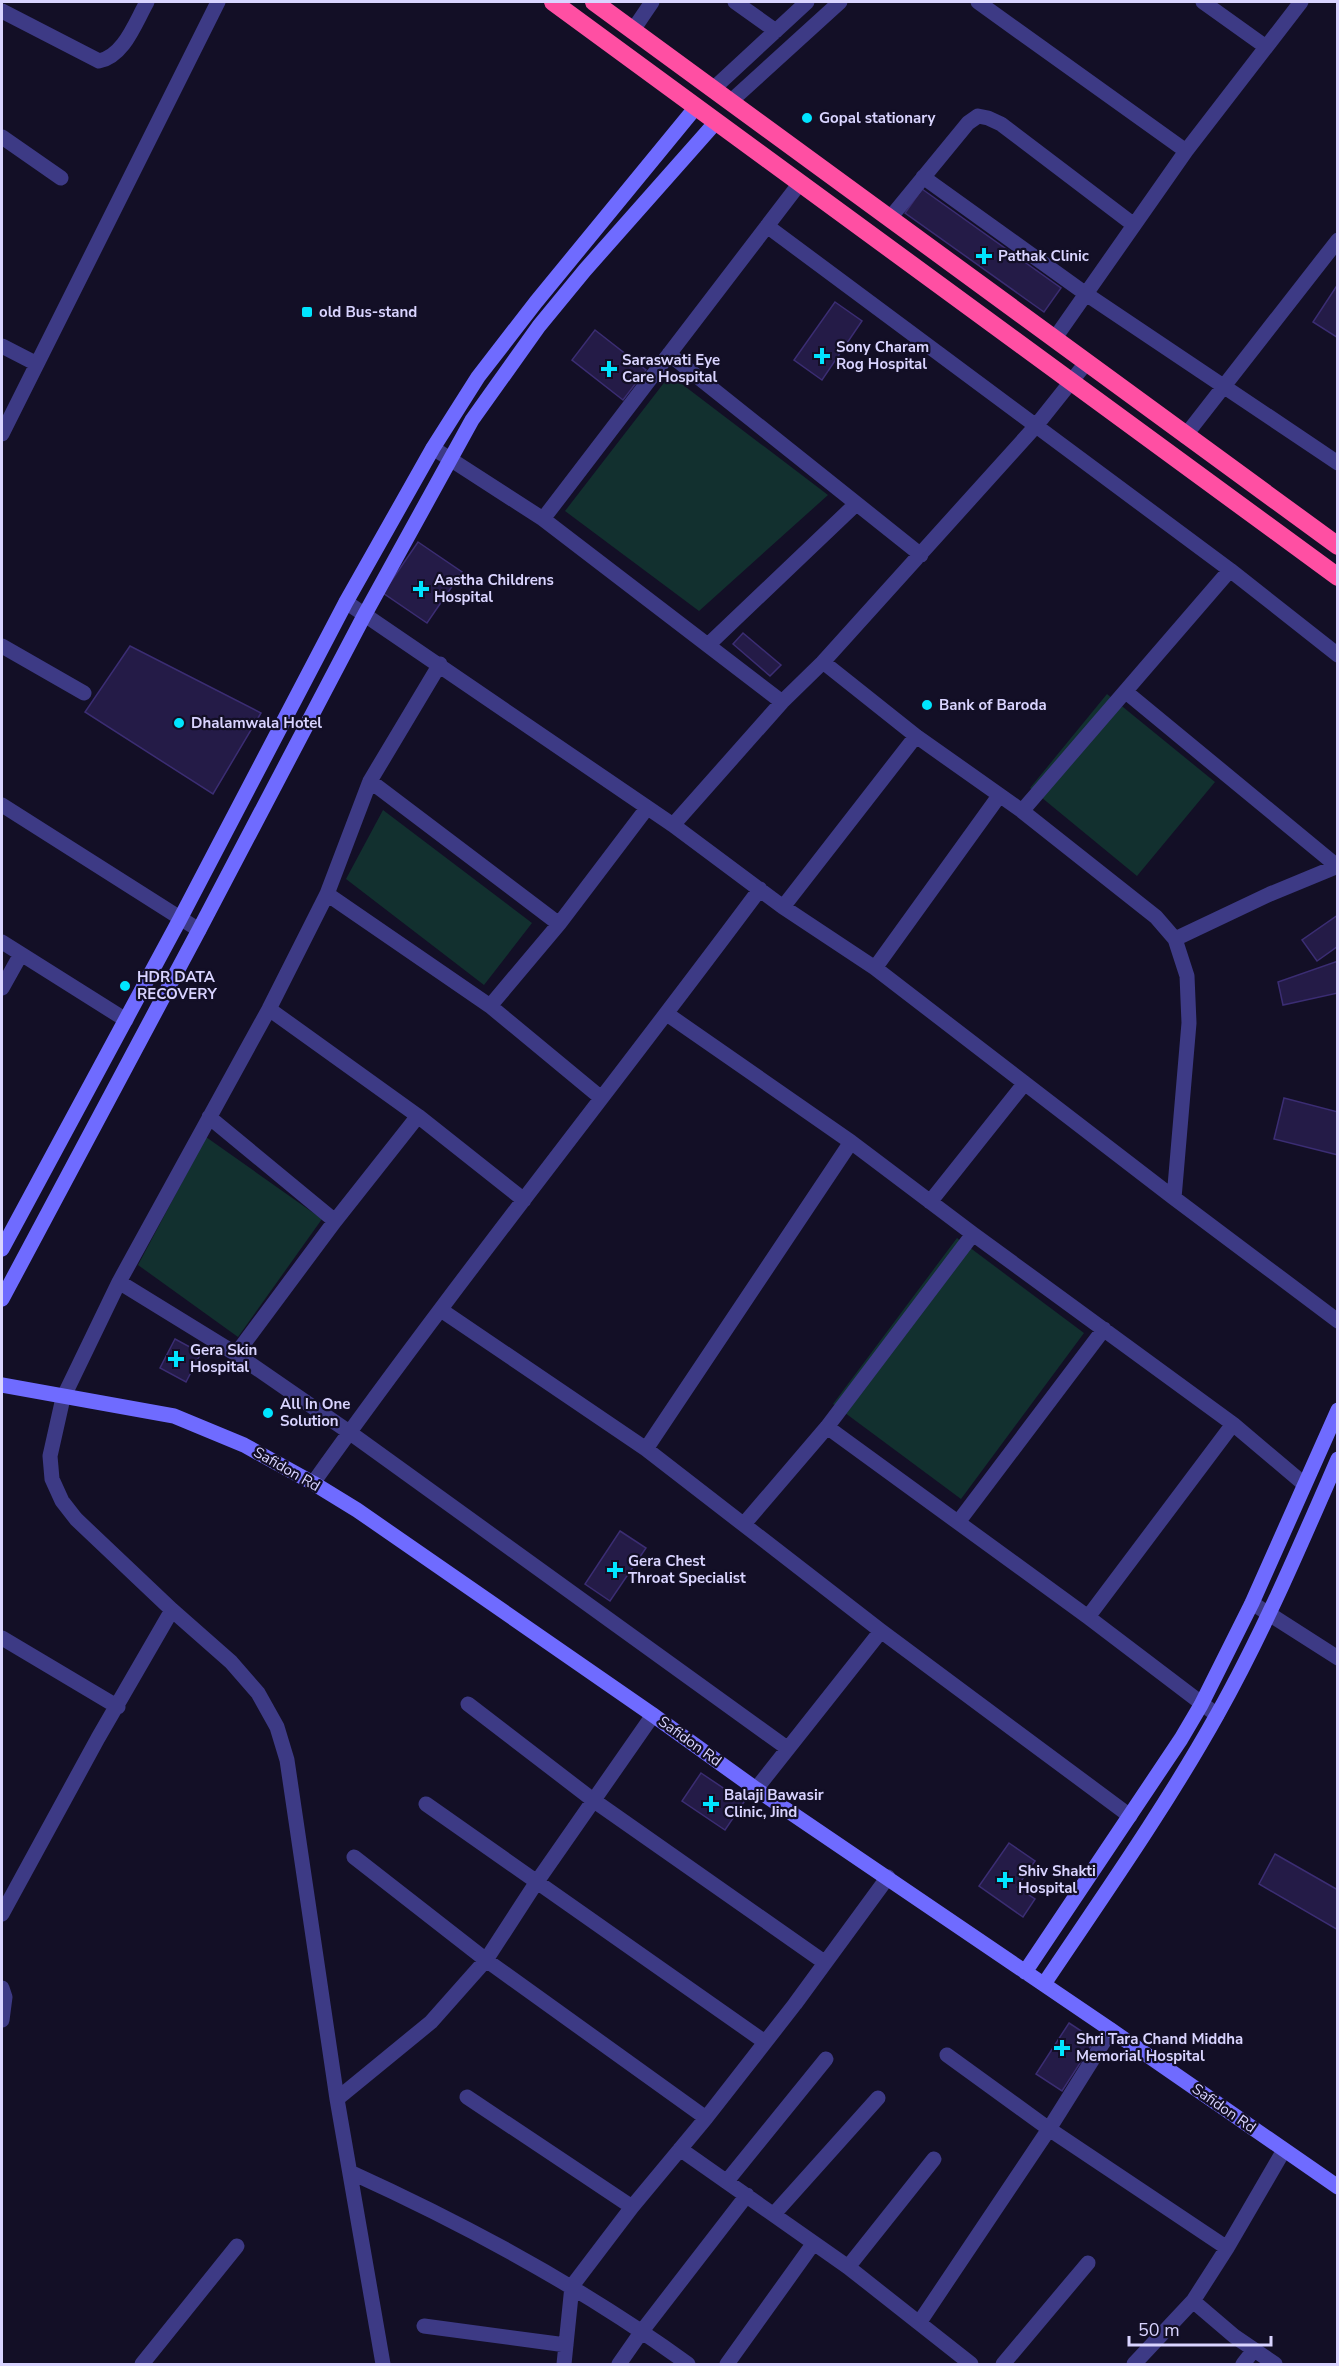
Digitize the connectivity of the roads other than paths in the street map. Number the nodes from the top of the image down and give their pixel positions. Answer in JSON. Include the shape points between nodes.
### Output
{"nodes":[{"id":1,"x":147,"y":2,"type":"edge"},
{"id":2,"x":218,"y":2,"type":"edge"},
{"id":3,"x":553,"y":2,"type":"edge"},
{"id":4,"x":594,"y":2,"type":"edge"},
{"id":5,"x":652,"y":2,"type":"edge"},
{"id":6,"x":735,"y":2,"type":"edge"},
{"id":7,"x":807,"y":2,"type":"edge"},
{"id":8,"x":840,"y":2,"type":"edge"},
{"id":9,"x":978,"y":2,"type":"edge"},
{"id":10,"x":1203,"y":2,"type":"edge"},
{"id":11,"x":1300,"y":2,"type":"edge"},
{"id":12,"x":2,"y":11,"type":"edge"},
{"id":13,"x":633,"y":30,"type":"junction"},
{"id":14,"x":776,"y":31,"type":"junction"},
{"id":15,"x":1266,"y":47,"type":"junction"},
{"id":16,"x":713,"y":88,"type":"junction"},
{"id":17,"x":730,"y":102,"type":"junction"},
{"id":18,"x":696,"y":107,"type":"junction"},
{"id":19,"x":716,"y":122,"type":"junction"},
{"id":20,"x":2,"y":137,"type":"edge"},
{"id":21,"x":1185,"y":151,"type":"junction"},
{"id":22,"x":923,"y":177,"type":"junction"},
{"id":23,"x":61,"y":178,"type":"dead end"},
{"id":24,"x":800,"y":183,"type":"junction"},
{"id":25,"x":890,"y":218,"type":"junction"},
{"id":26,"x":1134,"y":225,"type":"junction"},
{"id":27,"x":767,"y":226,"type":"junction"},
{"id":28,"x":1338,"y":240,"type":"edge"},
{"id":29,"x":1086,"y":294,"type":"junction"},
{"id":30,"x":1055,"y":338,"type":"junction"},
{"id":31,"x":2,"y":346,"type":"edge"},
{"id":32,"x":669,"y":354,"type":"junction"},
{"id":33,"x":35,"y":363,"type":"junction"},
{"id":34,"x":1086,"y":363,"type":"junction"},
{"id":35,"x":1071,"y":381,"type":"junction"},
{"id":36,"x":1225,"y":388,"type":"junction"},
{"id":37,"x":1035,"y":427,"type":"junction"},
{"id":38,"x":2,"y":434,"type":"edge"},
{"id":39,"x":1185,"y":436,"type":"junction"},
{"id":40,"x":433,"y":448,"type":"junction"},
{"id":41,"x":450,"y":459,"type":"junction"},
{"id":42,"x":1338,"y":463,"type":"edge"},
{"id":43,"x":856,"y":504,"type":"junction"},
{"id":44,"x":543,"y":519,"type":"junction"},
{"id":45,"x":1338,"y":546,"type":"edge"},
{"id":46,"x":921,"y":555,"type":"junction"},
{"id":47,"x":1230,"y":570,"type":"junction"},
{"id":48,"x":1338,"y":577,"type":"edge"},
{"id":49,"x":346,"y":602,"type":"junction"},
{"id":50,"x":364,"y":614,"type":"junction"},
{"id":51,"x":708,"y":645,"type":"junction"},
{"id":52,"x":2,"y":646,"type":"edge"},
{"id":53,"x":1338,"y":655,"type":"edge"},
{"id":54,"x":823,"y":662,"type":"junction"},
{"id":55,"x":440,"y":664,"type":"junction"},
{"id":56,"x":1126,"y":692,"type":"junction"},
{"id":57,"x":84,"y":693,"type":"dead end"},
{"id":58,"x":782,"y":702,"type":"junction"},
{"id":59,"x":916,"y":736,"type":"junction"},
{"id":60,"x":370,"y":781,"type":"junction"},
{"id":61,"x":999,"y":796,"type":"junction"},
{"id":62,"x":2,"y":805,"type":"edge"},
{"id":63,"x":647,"y":808,"type":"junction"},
{"id":64,"x":1022,"y":811,"type":"junction"},
{"id":65,"x":673,"y":825,"type":"junction"},
{"id":66,"x":1337,"y":866,"type":"edge"},
{"id":67,"x":760,"y":889,"type":"junction"},
{"id":68,"x":327,"y":894,"type":"junction"},
{"id":69,"x":783,"y":907,"type":"junction"},
{"id":70,"x":180,"y":919,"type":"junction"},
{"id":71,"x":559,"y":924,"type":"junction"},
{"id":72,"x":199,"y":930,"type":"junction"},
{"id":73,"x":1175,"y":939,"type":"junction"},
{"id":74,"x":2,"y":942,"type":"edge"},
{"id":75,"x":21,"y":954,"type":"junction"},
{"id":76,"x":875,"y":968,"type":"junction"},
{"id":77,"x":2,"y":988,"type":"edge"},
{"id":78,"x":490,"y":1006,"type":"junction"},
{"id":79,"x":268,"y":1008,"type":"junction"},
{"id":80,"x":667,"y":1014,"type":"junction"},
{"id":81,"x":126,"y":1020,"type":"junction"},
{"id":82,"x":1024,"y":1084,"type":"junction"},
{"id":83,"x":600,"y":1097,"type":"junction"},
{"id":84,"x":417,"y":1116,"type":"junction"},
{"id":85,"x":208,"y":1117,"type":"junction"},
{"id":86,"x":851,"y":1142,"type":"junction"},
{"id":87,"x":1173,"y":1198,"type":"junction"},
{"id":88,"x":524,"y":1200,"type":"junction"},
{"id":89,"x":930,"y":1202,"type":"junction"},
{"id":90,"x":335,"y":1221,"type":"junction"},
{"id":91,"x":6,"y":1229,"type":"edge"},
{"id":92,"x":973,"y":1234,"type":"junction"},
{"id":93,"x":2,"y":1249,"type":"edge"},
{"id":94,"x":119,"y":1282,"type":"junction"},
{"id":95,"x":2,"y":1299,"type":"edge"},
{"id":96,"x":441,"y":1310,"type":"junction"},
{"id":97,"x":1338,"y":1321,"type":"edge"},
{"id":98,"x":1104,"y":1329,"type":"junction"},
{"id":99,"x":236,"y":1354,"type":"junction"},
{"id":100,"x":2,"y":1385,"type":"edge"},
{"id":101,"x":63,"y":1398,"type":"junction"},
{"id":102,"x":1338,"y":1410,"type":"edge"},
{"id":103,"x":1233,"y":1424,"type":"junction"},
{"id":104,"x":827,"y":1427,"type":"junction"},
{"id":105,"x":349,"y":1432,"type":"junction"},
{"id":106,"x":646,"y":1449,"type":"junction"},
{"id":107,"x":1338,"y":1459,"type":"edge"},
{"id":108,"x":313,"y":1483,"type":"junction"},
{"id":109,"x":1304,"y":1484,"type":"junction"},
{"id":110,"x":959,"y":1521,"type":"junction"},
{"id":111,"x":744,"y":1524,"type":"junction"},
{"id":112,"x":1252,"y":1603,"type":"junction"},
{"id":113,"x":172,"y":1610,"type":"junction"},
{"id":114,"x":1269,"y":1614,"type":"junction"},
{"id":115,"x":1088,"y":1617,"type":"junction"},
{"id":116,"x":881,"y":1631,"type":"junction"},
{"id":117,"x":2,"y":1638,"type":"edge"},
{"id":118,"x":1338,"y":1658,"type":"edge"},
{"id":119,"x":468,"y":1704,"type":"dead end"},
{"id":120,"x":1201,"y":1705,"type":"junction"},
{"id":121,"x":118,"y":1707,"type":"junction"},
{"id":122,"x":653,"y":1715,"type":"junction"},
{"id":123,"x":1217,"y":1715,"type":"junction"},
{"id":124,"x":787,"y":1748,"type":"junction"},
{"id":125,"x":756,"y":1789,"type":"junction"},
{"id":126,"x":593,"y":1800,"type":"junction"},
{"id":127,"x":426,"y":1804,"type":"dead end"},
{"id":128,"x":1130,"y":1816,"type":"junction"},
{"id":129,"x":354,"y":1857,"type":"dead end"},
{"id":130,"x":888,"y":1877,"type":"junction"},
{"id":131,"x":536,"y":1883,"type":"junction"},
{"id":132,"x":2,"y":1914,"type":"edge"},
{"id":133,"x":486,"y":1960,"type":"junction"},
{"id":134,"x":824,"y":1962,"type":"junction"},
{"id":135,"x":1025,"y":1972,"type":"junction"},
{"id":136,"x":1044,"y":1984,"type":"junction"},
{"id":137,"x":2,"y":1988,"type":"edge"},
{"id":138,"x":2,"y":2020,"type":"edge"},
{"id":139,"x":1111,"y":2030,"type":"junction"},
{"id":140,"x":765,"y":2042,"type":"junction"},
{"id":141,"x":947,"y":2055,"type":"dead end"},
{"id":142,"x":826,"y":2059,"type":"dead end"},
{"id":143,"x":467,"y":2097,"type":"dead end"},
{"id":144,"x":878,"y":2098,"type":"dead end"},
{"id":145,"x":337,"y":2099,"type":"junction"},
{"id":146,"x":706,"y":2118,"type":"junction"},
{"id":147,"x":1049,"y":2129,"type":"junction"},
{"id":148,"x":680,"y":2149,"type":"junction"},
{"id":149,"x":1284,"y":2150,"type":"junction"},
{"id":150,"x":934,"y":2159,"type":"dead end"},
{"id":151,"x":350,"y":2172,"type":"junction"},
{"id":152,"x":728,"y":2181,"type":"junction"},
{"id":153,"x":1338,"y":2187,"type":"edge"},
{"id":154,"x":747,"y":2195,"type":"junction"},
{"id":155,"x":632,"y":2207,"type":"junction"},
{"id":156,"x":774,"y":2214,"type":"junction"},
{"id":157,"x":813,"y":2244,"type":"junction"},
{"id":158,"x":237,"y":2246,"type":"dead end"},
{"id":159,"x":1227,"y":2248,"type":"junction"},
{"id":160,"x":1088,"y":2264,"type":"dead end"},
{"id":161,"x":848,"y":2267,"type":"junction"},
{"id":162,"x":572,"y":2286,"type":"junction"},
{"id":163,"x":1192,"y":2301,"type":"junction"},
{"id":164,"x":919,"y":2323,"type":"junction"},
{"id":165,"x":424,"y":2326,"type":"dead end"},
{"id":166,"x":642,"y":2331,"type":"junction"},
{"id":167,"x":566,"y":2345,"type":"junction"},
{"id":168,"x":1253,"y":2351,"type":"junction"},
{"id":169,"x":142,"y":2364,"type":"edge"},
{"id":170,"x":383,"y":2364,"type":"edge"},
{"id":171,"x":564,"y":2364,"type":"edge"},
{"id":172,"x":619,"y":2364,"type":"edge"},
{"id":173,"x":688,"y":2364,"type":"edge"},
{"id":174,"x":727,"y":2364,"type":"edge"},
{"id":175,"x":971,"y":2364,"type":"edge"},
{"id":176,"x":1003,"y":2364,"type":"edge"},
{"id":177,"x":1134,"y":2364,"type":"edge"},
{"id":178,"x":1243,"y":2364,"type":"edge"},
{"id":179,"x":1275,"y":2364,"type":"edge"}],
"edges":[{"from":1,"to":12,"type":"street","via":[[121,48],[111,59],[99,61]]},
{"from":2,"to":33,"type":"street"},
{"from":3,"to":18,"type":"highway"},
{"from":4,"to":13,"type":"highway"},
{"from":5,"to":13,"type":"street"},
{"from":6,"to":14,"type":"street"},
{"from":7,"to":14,"type":"street"},
{"from":8,"to":17,"type":"street"},
{"from":9,"to":21,"type":"street"},
{"from":10,"to":15,"type":"street"},
{"from":11,"to":15,"type":"street"},
{"from":13,"to":16,"type":"highway"},
{"from":14,"to":16,"type":"street"},
{"from":15,"to":21,"type":"street"},
{"from":16,"to":17,"type":"highway"},
{"from":17,"to":25,"type":"highway"},
{"from":18,"to":19,"type":"highway"},
{"from":18,"to":40,"type":"street","via":[[478,377]]},
{"from":19,"to":24,"type":"highway"},
{"from":19,"to":41,"type":"street","via":[[539,326],[478,411]]},
{"from":20,"to":23,"type":"street"},
{"from":21,"to":26,"type":"street"},
{"from":22,"to":25,"type":"street"},
{"from":22,"to":26,"type":"street","via":[[968,123],[978,116],[988,118]]},
{"from":22,"to":29,"type":"street"},
{"from":24,"to":27,"type":"street"},
{"from":24,"to":35,"type":"highway"},
{"from":25,"to":30,"type":"highway"},
{"from":26,"to":29,"type":"street"},
{"from":27,"to":32,"type":"street"},
{"from":27,"to":37,"type":"street"},
{"from":28,"to":36,"type":"street"},
{"from":29,"to":30,"type":"street"},
{"from":29,"to":36,"type":"street"},
{"from":30,"to":34,"type":"highway"},
{"from":31,"to":33,"type":"street"},
{"from":32,"to":43,"type":"street"},
{"from":32,"to":44,"type":"street"},
{"from":33,"to":38,"type":"street"},
{"from":34,"to":35,"type":"street"},
{"from":34,"to":39,"type":"highway"},
{"from":35,"to":37,"type":"street"},
{"from":35,"to":48,"type":"highway"},
{"from":36,"to":39,"type":"street"},
{"from":36,"to":42,"type":"street"},
{"from":37,"to":46,"type":"street"},
{"from":37,"to":47,"type":"street"},
{"from":39,"to":45,"type":"highway"},
{"from":40,"to":41,"type":"street"},
{"from":40,"to":49,"type":"street"},
{"from":41,"to":44,"type":"street"},
{"from":41,"to":50,"type":"street"},
{"from":43,"to":46,"type":"street"},
{"from":43,"to":51,"type":"street"},
{"from":44,"to":51,"type":"street"},
{"from":46,"to":54,"type":"street"},
{"from":47,"to":53,"type":"street"},
{"from":47,"to":56,"type":"street"},
{"from":49,"to":50,"type":"street"},
{"from":49,"to":70,"type":"street"},
{"from":50,"to":55,"type":"street"},
{"from":50,"to":72,"type":"street"},
{"from":51,"to":58,"type":"street"},
{"from":52,"to":57,"type":"street"},
{"from":54,"to":58,"type":"street"},
{"from":54,"to":59,"type":"street"},
{"from":55,"to":60,"type":"street"},
{"from":55,"to":63,"type":"street"},
{"from":56,"to":64,"type":"street"},
{"from":56,"to":66,"type":"street"},
{"from":58,"to":65,"type":"street"},
{"from":59,"to":61,"type":"street"},
{"from":59,"to":69,"type":"street"},
{"from":60,"to":68,"type":"street"},
{"from":60,"to":71,"type":"street"},
{"from":61,"to":64,"type":"street"},
{"from":61,"to":76,"type":"street"},
{"from":62,"to":70,"type":"street"},
{"from":63,"to":65,"type":"street"},
{"from":63,"to":71,"type":"street"},
{"from":64,"to":73,"type":"street","via":[[1156,917]]},
{"from":65,"to":67,"type":"street"},
{"from":66,"to":73,"type":"street"},
{"from":67,"to":69,"type":"street"},
{"from":67,"to":80,"type":"street"},
{"from":68,"to":78,"type":"street"},
{"from":68,"to":79,"type":"street"},
{"from":69,"to":76,"type":"street"},
{"from":70,"to":72,"type":"street"},
{"from":70,"to":81,"type":"street"},
{"from":71,"to":78,"type":"street"},
{"from":72,"to":95,"type":"street"},
{"from":73,"to":87,"type":"street","via":[[1187,976],[1189,1023]]},
{"from":74,"to":75,"type":"street"},
{"from":75,"to":77,"type":"street"},
{"from":75,"to":81,"type":"street"},
{"from":76,"to":82,"type":"street"},
{"from":78,"to":83,"type":"street"},
{"from":79,"to":84,"type":"street"},
{"from":79,"to":85,"type":"street"},
{"from":80,"to":83,"type":"street"},
{"from":80,"to":86,"type":"street"},
{"from":81,"to":91,"type":"street"},
{"from":82,"to":87,"type":"street"},
{"from":82,"to":89,"type":"street"},
{"from":83,"to":88,"type":"street"},
{"from":84,"to":88,"type":"street"},
{"from":84,"to":90,"type":"street"},
{"from":85,"to":90,"type":"street"},
{"from":85,"to":94,"type":"street"},
{"from":86,"to":89,"type":"street"},
{"from":86,"to":106,"type":"street"},
{"from":87,"to":97,"type":"street"},
{"from":88,"to":96,"type":"street"},
{"from":89,"to":92,"type":"street"},
{"from":90,"to":99,"type":"street"},
{"from":91,"to":93,"type":"street"},
{"from":92,"to":98,"type":"street"},
{"from":92,"to":104,"type":"street"},
{"from":94,"to":99,"type":"street"},
{"from":94,"to":101,"type":"street"},
{"from":96,"to":105,"type":"street"},
{"from":96,"to":106,"type":"street"},
{"from":98,"to":103,"type":"street"},
{"from":98,"to":110,"type":"street"},
{"from":99,"to":105,"type":"street"},
{"from":100,"to":101,"type":"street","name":"Safidon Rd"},
{"from":101,"to":108,"type":"street","name":"Safidon Rd","via":[[174,1416],[244,1444]]},
{"from":101,"to":113,"type":"street","via":[[50,1456],[52,1479],[62,1500],[76,1519]]},
{"from":102,"to":109,"type":"street"},
{"from":103,"to":109,"type":"street"},
{"from":103,"to":115,"type":"street"},
{"from":104,"to":110,"type":"street"},
{"from":104,"to":111,"type":"street"},
{"from":105,"to":108,"type":"street"},
{"from":105,"to":124,"type":"street"},
{"from":106,"to":111,"type":"street"},
{"from":107,"to":114,"type":"street"},
{"from":108,"to":122,"type":"street","name":"Safidon Rd"},
{"from":109,"to":112,"type":"street"},
{"from":110,"to":115,"type":"street"},
{"from":111,"to":116,"type":"street"},
{"from":112,"to":114,"type":"street"},
{"from":112,"to":120,"type":"street"},
{"from":113,"to":121,"type":"street"},
{"from":113,"to":145,"type":"street","via":[[231,1662],[258,1693],[278,1727],[287,1760]]},
{"from":114,"to":118,"type":"street"},
{"from":114,"to":123,"type":"street"},
{"from":115,"to":120,"type":"street"},
{"from":116,"to":124,"type":"street"},
{"from":116,"to":128,"type":"street"},
{"from":117,"to":121,"type":"street"},
{"from":119,"to":126,"type":"street"},
{"from":120,"to":123,"type":"street"},
{"from":120,"to":128,"type":"street"},
{"from":121,"to":132,"type":"street"},
{"from":122,"to":125,"type":"street","name":"Safidon Rd"},
{"from":122,"to":126,"type":"street"},
{"from":123,"to":136,"type":"street","via":[[1176,1785]]},
{"from":124,"to":125,"type":"street"},
{"from":125,"to":130,"type":"street","name":"Safidon Rd"},
{"from":126,"to":131,"type":"street"},
{"from":126,"to":134,"type":"street"},
{"from":127,"to":131,"type":"street"},
{"from":128,"to":135,"type":"street"},
{"from":129,"to":133,"type":"street"},
{"from":130,"to":134,"type":"street"},
{"from":130,"to":135,"type":"street","name":"Safidon Rd"},
{"from":131,"to":133,"type":"street"},
{"from":131,"to":140,"type":"street"},
{"from":133,"to":145,"type":"street","via":[[431,2022]]},
{"from":133,"to":146,"type":"street"},
{"from":134,"to":140,"type":"street"},
{"from":135,"to":136,"type":"street","name":"Safidon Rd"},
{"from":136,"to":139,"type":"street","name":"Safidon Rd"},
{"from":137,"to":138,"type":"street"},
{"from":139,"to":147,"type":"street"},
{"from":139,"to":149,"type":"street","name":"Safidon Rd"},
{"from":140,"to":146,"type":"street"},
{"from":141,"to":147,"type":"street"},
{"from":142,"to":152,"type":"street"},
{"from":143,"to":155,"type":"street"},
{"from":144,"to":156,"type":"street"},
{"from":145,"to":151,"type":"street"},
{"from":146,"to":148,"type":"street"},
{"from":147,"to":159,"type":"street"},
{"from":147,"to":164,"type":"street"},
{"from":148,"to":152,"type":"street"},
{"from":148,"to":155,"type":"street"},
{"from":149,"to":153,"type":"street","name":"Safidon Rd"},
{"from":149,"to":159,"type":"street"},
{"from":150,"to":161,"type":"street"},
{"from":151,"to":162,"type":"street","via":[[440,2214]]},
{"from":151,"to":170,"type":"street"},
{"from":152,"to":154,"type":"street"},
{"from":154,"to":156,"type":"street"},
{"from":154,"to":166,"type":"street"},
{"from":155,"to":162,"type":"street"},
{"from":156,"to":157,"type":"street"},
{"from":157,"to":161,"type":"street"},
{"from":157,"to":174,"type":"street"},
{"from":158,"to":169,"type":"street"},
{"from":159,"to":163,"type":"street"},
{"from":160,"to":176,"type":"street"},
{"from":161,"to":164,"type":"street"},
{"from":162,"to":166,"type":"street"},
{"from":162,"to":167,"type":"street"},
{"from":163,"to":168,"type":"street"},
{"from":163,"to":177,"type":"street"},
{"from":164,"to":175,"type":"street"},
{"from":165,"to":167,"type":"street"},
{"from":166,"to":172,"type":"street"},
{"from":166,"to":173,"type":"street"},
{"from":167,"to":171,"type":"street"},
{"from":168,"to":178,"type":"street"},
{"from":168,"to":179,"type":"street"}]}
